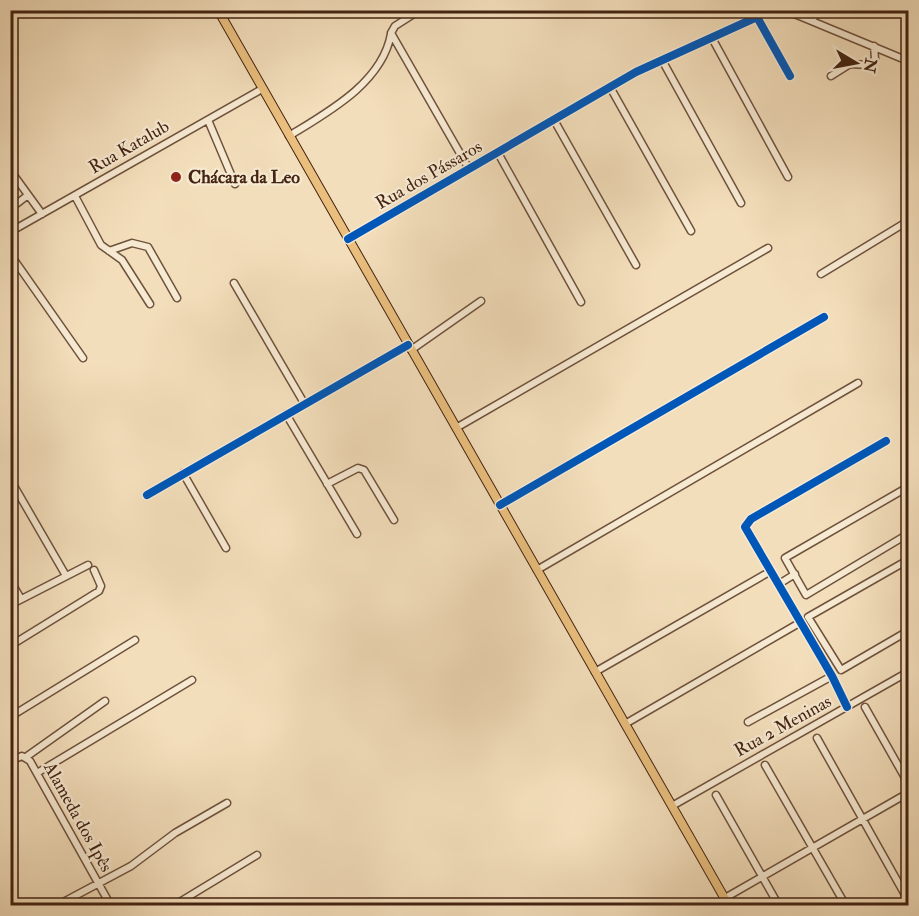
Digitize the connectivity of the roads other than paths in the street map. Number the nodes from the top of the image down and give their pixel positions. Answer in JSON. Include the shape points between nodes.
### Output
{"nodes":[{"id":1,"x":218,"y":10,"type":"edge"},
{"id":2,"x":420,"y":10,"type":"edge"},
{"id":3,"x":819,"y":10,"type":"edge"},
{"id":4,"x":786,"y":11,"type":"edge"},
{"id":5,"x":812,"y":20,"type":"junction"},
{"id":6,"x":391,"y":33,"type":"junction"},
{"id":7,"x":712,"y":38,"type":"junction"},
{"id":8,"x":874,"y":46,"type":"junction"},
{"id":9,"x":662,"y":60,"type":"junction"},
{"id":10,"x":909,"y":61,"type":"edge"},
{"id":11,"x":790,"y":76,"type":"dead end"},
{"id":12,"x":831,"y":76,"type":"dead end"},
{"id":13,"x":610,"y":87,"type":"junction"},
{"id":14,"x":262,"y":89,"type":"junction"},
{"id":15,"x":208,"y":120,"type":"junction"},
{"id":16,"x":554,"y":120,"type":"junction"},
{"id":17,"x":289,"y":136,"type":"junction"},
{"id":18,"x":498,"y":153,"type":"junction"},
{"id":19,"x":469,"y":169,"type":"junction"},
{"id":20,"x":10,"y":170,"type":"edge"},
{"id":21,"x":788,"y":177,"type":"dead end"},
{"id":22,"x":235,"y":184,"type":"dead end"},
{"id":23,"x":28,"y":195,"type":"junction"},
{"id":24,"x":75,"y":196,"type":"junction"},
{"id":25,"x":741,"y":203,"type":"dead end"},
{"id":26,"x":10,"y":209,"type":"edge"},
{"id":27,"x":42,"y":214,"type":"junction"},
{"id":28,"x":909,"y":221,"type":"edge"},
{"id":29,"x":691,"y":231,"type":"dead end"},
{"id":30,"x":10,"y":232,"type":"edge"},
{"id":31,"x":348,"y":239,"type":"junction"},
{"id":32,"x":768,"y":248,"type":"dead end"},
{"id":33,"x":109,"y":251,"type":"junction"},
{"id":34,"x":10,"y":254,"type":"edge"},
{"id":35,"x":636,"y":265,"type":"dead end"},
{"id":36,"x":821,"y":274,"type":"dead end"},
{"id":37,"x":234,"y":284,"type":"dead end"},
{"id":38,"x":177,"y":298,"type":"dead end"},
{"id":39,"x":481,"y":301,"type":"dead end"},
{"id":40,"x":581,"y":302,"type":"dead end"},
{"id":41,"x":150,"y":304,"type":"dead end"},
{"id":42,"x":824,"y":317,"type":"dead end"},
{"id":43,"x":410,"y":347,"type":"junction"},
{"id":44,"x":83,"y":357,"type":"dead end"},
{"id":45,"x":858,"y":383,"type":"dead end"},
{"id":46,"x":304,"y":403,"type":"junction"},
{"id":47,"x":286,"y":414,"type":"junction"},
{"id":48,"x":456,"y":428,"type":"junction"},
{"id":49,"x":885,"y":441,"type":"dead end"},
{"id":50,"x":183,"y":473,"type":"junction"},
{"id":51,"x":10,"y":479,"type":"edge"},
{"id":52,"x":327,"y":484,"type":"junction"},
{"id":53,"x":909,"y":487,"type":"edge"},
{"id":54,"x":147,"y":495,"type":"dead end"},
{"id":55,"x":500,"y":506,"type":"junction"},
{"id":56,"x":394,"y":520,"type":"dead end"},
{"id":57,"x":357,"y":534,"type":"dead end"},
{"id":58,"x":909,"y":534,"type":"edge"},
{"id":59,"x":226,"y":548,"type":"dead end"},
{"id":60,"x":909,"y":560,"type":"edge"},
{"id":61,"x":88,"y":564,"type":"dead end"},
{"id":62,"x":94,"y":570,"type":"dead end"},
{"id":63,"x":537,"y":570,"type":"junction"},
{"id":64,"x":771,"y":571,"type":"junction"},
{"id":65,"x":65,"y":574,"type":"junction"},
{"id":66,"x":795,"y":574,"type":"junction"},
{"id":67,"x":10,"y":580,"type":"edge"},
{"id":68,"x":779,"y":584,"type":"junction"},
{"id":69,"x":21,"y":599,"type":"junction"},
{"id":70,"x":10,"y":605,"type":"edge"},
{"id":71,"x":801,"y":622,"type":"junction"},
{"id":72,"x":909,"y":631,"type":"edge"},
{"id":73,"x":135,"y":640,"type":"dead end"},
{"id":74,"x":10,"y":646,"type":"edge"},
{"id":75,"x":838,"y":665,"type":"junction"},
{"id":76,"x":595,"y":672,"type":"junction"},
{"id":77,"x":909,"y":672,"type":"edge"},
{"id":78,"x":830,"y":673,"type":"junction"},
{"id":79,"x":192,"y":680,"type":"dead end"},
{"id":80,"x":105,"y":701,"type":"dead end"},
{"id":81,"x":847,"y":707,"type":"junction"},
{"id":82,"x":865,"y":707,"type":"dead end"},
{"id":83,"x":10,"y":717,"type":"edge"},
{"id":84,"x":748,"y":722,"type":"dead end"},
{"id":85,"x":625,"y":724,"type":"junction"},
{"id":86,"x":817,"y":738,"type":"dead end"},
{"id":87,"x":26,"y":757,"type":"junction"},
{"id":88,"x":10,"y":760,"type":"edge"},
{"id":89,"x":765,"y":765,"type":"dead end"},
{"id":90,"x":37,"y":774,"type":"junction"},
{"id":91,"x":909,"y":783,"type":"edge"},
{"id":92,"x":909,"y":793,"type":"edge"},
{"id":93,"x":716,"y":795,"type":"dead end"},
{"id":94,"x":227,"y":802,"type":"dead end"},
{"id":95,"x":672,"y":806,"type":"junction"},
{"id":96,"x":863,"y":819,"type":"junction"},
{"id":97,"x":813,"y":848,"type":"junction"},
{"id":98,"x":257,"y":855,"type":"dead end"},
{"id":99,"x":763,"y":876,"type":"junction"},
{"id":100,"x":97,"y":882,"type":"junction"},
{"id":101,"x":909,"y":900,"type":"edge"},
{"id":102,"x":727,"y":902,"type":"edge"},
{"id":103,"x":56,"y":906,"type":"edge"},
{"id":104,"x":111,"y":906,"type":"edge"},
{"id":105,"x":173,"y":906,"type":"edge"},
{"id":106,"x":779,"y":906,"type":"edge"},
{"id":107,"x":846,"y":906,"type":"edge"}],
"edges":[{"from":1,"to":14,"type":"main road"},
{"from":2,"to":6,"type":"street"},
{"from":3,"to":5,"type":"street"},
{"from":4,"to":5,"type":"street"},
{"from":5,"to":8,"type":"street"},
{"from":6,"to":17,"type":"street","via":[[381,62],[350,96]]},
{"from":6,"to":19,"type":"street"},
{"from":7,"to":9,"type":"street","name":"Rua dos Pássaros"},
{"from":7,"to":11,"type":"street","name":"Rua dos Pássaros","via":[[757,18]]},
{"from":7,"to":21,"type":"street"},
{"from":8,"to":10,"type":"street"},
{"from":8,"to":12,"type":"street","via":[[875,59],[870,65],[853,63]]},
{"from":9,"to":13,"type":"street","name":"Rua dos Pássaros"},
{"from":9,"to":25,"type":"street"},
{"from":13,"to":16,"type":"street","name":"Rua dos Pássaros"},
{"from":13,"to":29,"type":"street"},
{"from":14,"to":15,"type":"street","name":"Rua Katalub"},
{"from":14,"to":17,"type":"main road"},
{"from":15,"to":22,"type":"street"},
{"from":15,"to":24,"type":"street","name":"Rua Katalub"},
{"from":16,"to":18,"type":"street","name":"Rua dos Pássaros"},
{"from":16,"to":35,"type":"street"},
{"from":17,"to":31,"type":"main road"},
{"from":18,"to":19,"type":"street","name":"Rua dos Pássaros"},
{"from":18,"to":40,"type":"street"},
{"from":19,"to":31,"type":"street","name":"Rua dos Pássaros"},
{"from":20,"to":23,"type":"street"},
{"from":23,"to":26,"type":"street"},
{"from":23,"to":27,"type":"street"},
{"from":24,"to":27,"type":"street","name":"Rua Katalub"},
{"from":24,"to":33,"type":"street","via":[[101,245]]},
{"from":27,"to":30,"type":"street","name":"Rua Katalub"},
{"from":28,"to":36,"type":"street"},
{"from":31,"to":43,"type":"main road"},
{"from":32,"to":48,"type":"street"},
{"from":33,"to":38,"type":"street","via":[[132,243],[148,247]]},
{"from":33,"to":41,"type":"street","via":[[122,260]]},
{"from":34,"to":44,"type":"street"},
{"from":37,"to":46,"type":"street"},
{"from":39,"to":43,"type":"street"},
{"from":42,"to":55,"type":"street"},
{"from":43,"to":46,"type":"street"},
{"from":43,"to":48,"type":"main road"},
{"from":45,"to":63,"type":"street"},
{"from":46,"to":47,"type":"street"},
{"from":47,"to":50,"type":"street"},
{"from":47,"to":52,"type":"street"},
{"from":48,"to":55,"type":"main road"},
{"from":49,"to":64,"type":"street","via":[[747,521],[746,530]]},
{"from":50,"to":54,"type":"street"},
{"from":50,"to":59,"type":"street"},
{"from":51,"to":65,"type":"street"},
{"from":52,"to":56,"type":"street","via":[[358,468],[364,470]]},
{"from":52,"to":57,"type":"street"},
{"from":53,"to":66,"type":"street","via":[[785,558]]},
{"from":55,"to":63,"type":"main road"},
{"from":58,"to":66,"type":"street","via":[[806,595]]},
{"from":60,"to":75,"type":"street","via":[[808,617]]},
{"from":61,"to":65,"type":"street"},
{"from":62,"to":74,"type":"street","via":[[101,586],[99,591]]},
{"from":63,"to":76,"type":"main road"},
{"from":64,"to":68,"type":"street"},
{"from":64,"to":76,"type":"street"},
{"from":65,"to":69,"type":"street"},
{"from":66,"to":68,"type":"street"},
{"from":67,"to":69,"type":"street"},
{"from":68,"to":71,"type":"street"},
{"from":69,"to":70,"type":"street"},
{"from":71,"to":78,"type":"street"},
{"from":71,"to":85,"type":"street"},
{"from":72,"to":75,"type":"street","via":[[841,670]]},
{"from":73,"to":83,"type":"street"},
{"from":75,"to":78,"type":"street"},
{"from":76,"to":85,"type":"main road"},
{"from":77,"to":81,"type":"street","name":"Rua 2 Meninas"},
{"from":78,"to":81,"type":"street"},
{"from":78,"to":84,"type":"street"},
{"from":79,"to":90,"type":"street"},
{"from":80,"to":87,"type":"street"},
{"from":81,"to":95,"type":"street","name":"Rua 2 Meninas"},
{"from":82,"to":91,"type":"street"},
{"from":85,"to":95,"type":"main road"},
{"from":86,"to":96,"type":"street"},
{"from":87,"to":88,"type":"street","name":"Alameda dos Ipês"},
{"from":87,"to":90,"type":"street","name":"Alameda dos Ipês"},
{"from":89,"to":97,"type":"street"},
{"from":90,"to":100,"type":"street","name":"Alameda dos Ipês"},
{"from":92,"to":96,"type":"street"},
{"from":93,"to":99,"type":"street"},
{"from":94,"to":100,"type":"street","via":[[175,833],[131,866]]},
{"from":95,"to":102,"type":"main road"},
{"from":96,"to":97,"type":"street"},
{"from":96,"to":101,"type":"street"},
{"from":97,"to":99,"type":"street"},
{"from":97,"to":107,"type":"street"},
{"from":98,"to":105,"type":"street"},
{"from":99,"to":102,"type":"street"},
{"from":99,"to":106,"type":"street"},
{"from":100,"to":103,"type":"street"},
{"from":100,"to":104,"type":"street","name":"Alameda dos Ipês"}]}
